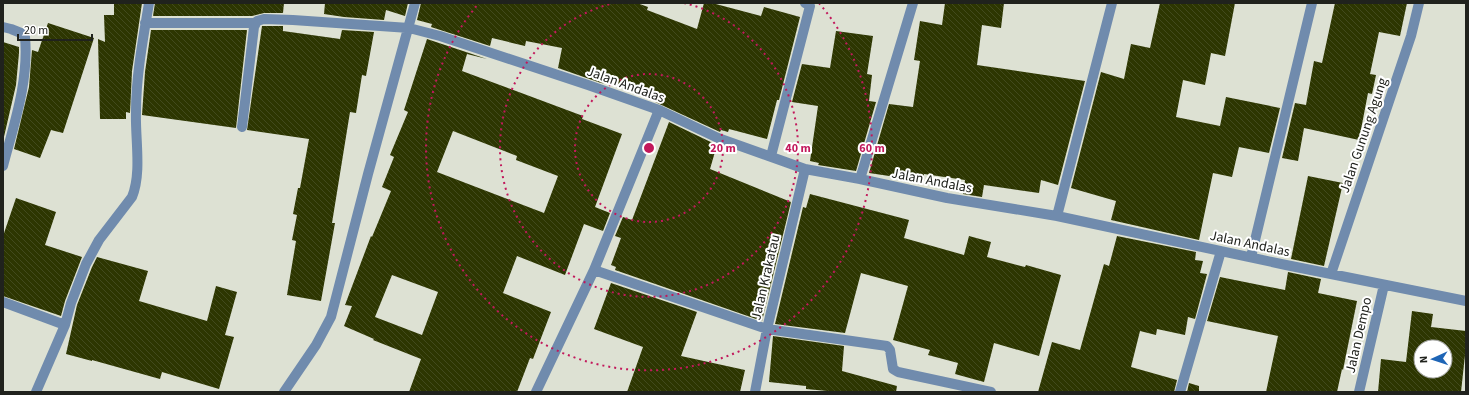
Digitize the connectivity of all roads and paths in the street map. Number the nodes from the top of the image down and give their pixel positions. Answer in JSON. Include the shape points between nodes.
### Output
{"nodes":[{"id":1,"x":149,"y":3,"type":"edge"},
{"id":2,"x":416,"y":3,"type":"edge"},
{"id":3,"x":805,"y":3,"type":"edge"},
{"id":4,"x":913,"y":3,"type":"edge"},
{"id":5,"x":1112,"y":3,"type":"edge"},
{"id":6,"x":1312,"y":3,"type":"edge"},
{"id":7,"x":1419,"y":3,"type":"edge"},
{"id":8,"x":146,"y":23,"type":"junction"},
{"id":9,"x":255,"y":23,"type":"junction"},
{"id":10,"x":3,"y":27,"type":"edge"},
{"id":11,"x":409,"y":28,"type":"junction"},
{"id":12,"x":659,"y":110,"type":"junction"},
{"id":13,"x":242,"y":127,"type":"dead end"},
{"id":14,"x":771,"y":156,"type":"junction"},
{"id":15,"x":3,"y":166,"type":"edge"},
{"id":16,"x":805,"y":169,"type":"junction"},
{"id":17,"x":860,"y":179,"type":"junction"},
{"id":18,"x":1057,"y":216,"type":"junction"},
{"id":19,"x":1221,"y":251,"type":"junction"},
{"id":20,"x":1251,"y":257,"type":"junction"},
{"id":21,"x":594,"y":270,"type":"junction"},
{"id":22,"x":1331,"y":274,"type":"junction"},
{"id":23,"x":1384,"y":285,"type":"junction"},
{"id":24,"x":1466,"y":301,"type":"edge"},
{"id":25,"x":3,"y":302,"type":"edge"},
{"id":26,"x":65,"y":325,"type":"junction"},
{"id":27,"x":767,"y":329,"type":"junction"},
{"id":28,"x":986,"y":391,"type":"edge"},
{"id":29,"x":36,"y":392,"type":"edge"},
{"id":30,"x":284,"y":392,"type":"edge"},
{"id":31,"x":536,"y":392,"type":"edge"},
{"id":32,"x":755,"y":392,"type":"edge"},
{"id":33,"x":1180,"y":392,"type":"edge"},
{"id":34,"x":1359,"y":392,"type":"edge"}],
"edges":[{"from":1,"to":8,"type":"street"},
{"from":2,"to":11,"type":"street"},
{"from":3,"to":14,"type":"street","via":[[810,6]]},
{"from":4,"to":17,"type":"street"},
{"from":5,"to":18,"type":"street"},
{"from":6,"to":20,"type":"street"},
{"from":7,"to":22,"type":"street","name":"Jalan Gunung Agung","via":[[1411,36]]},
{"from":8,"to":9,"type":"street","name":"Jalan Andalas"},
{"from":8,"to":26,"type":"street","via":[[136,111],[135,190],[99,240],[86,264]]},
{"from":9,"to":11,"type":"street","name":"Jalan Andalas","via":[[264,19]]},
{"from":9,"to":13,"type":"street"},
{"from":10,"to":15,"type":"street","via":[[25,37],[26,47],[23,84]]},
{"from":11,"to":12,"type":"street","name":"Jalan Andalas","via":[[537,67]]},
{"from":11,"to":30,"type":"street","via":[[331,317],[316,345]]},
{"from":12,"to":14,"type":"street","name":"Jalan Andalas","via":[[718,138]]},
{"from":12,"to":21,"type":"street"},
{"from":14,"to":16,"type":"street","name":"Jalan Andalas"},
{"from":16,"to":17,"type":"street","name":"Jalan Andalas"},
{"from":16,"to":27,"type":"street","name":"Jalan Krakatau"},
{"from":17,"to":18,"type":"street","name":"Jalan Andalas","via":[[947,198]]},
{"from":18,"to":19,"type":"street","name":"Jalan Andalas"},
{"from":19,"to":20,"type":"street","name":"Jalan Andalas"},
{"from":19,"to":33,"type":"street"},
{"from":20,"to":22,"type":"street","name":"Jalan Andalas"},
{"from":21,"to":27,"type":"street"},
{"from":21,"to":31,"type":"street"},
{"from":22,"to":23,"type":"street","name":"Jalan Andalas"},
{"from":23,"to":24,"type":"street","name":"Jalan Andalas"},
{"from":23,"to":34,"type":"street","name":"Jalan Dempo"},
{"from":25,"to":26,"type":"street"},
{"from":26,"to":29,"type":"street"},
{"from":27,"to":28,"type":"street","via":[[887,346],[893,369],[898,372]]},
{"from":27,"to":32,"type":"street","name":"Jalan Krakatau"}]}
